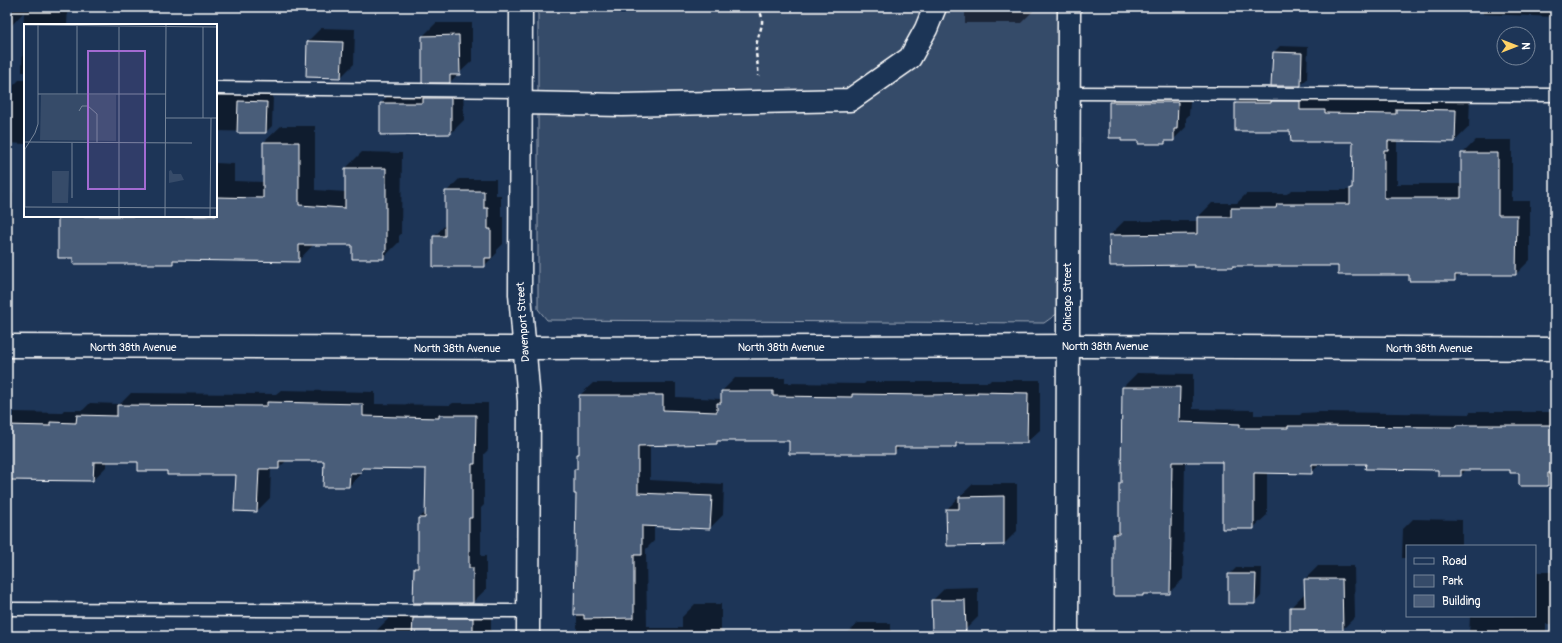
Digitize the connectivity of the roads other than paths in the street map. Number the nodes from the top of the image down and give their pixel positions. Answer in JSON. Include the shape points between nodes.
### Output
{"nodes":[{"id":1,"x":521,"y":7,"type":"edge"},
{"id":2,"x":935,"y":7,"type":"edge"},
{"id":3,"x":1069,"y":7,"type":"edge"},
{"id":4,"x":217,"y":88,"type":"edge"},
{"id":5,"x":1068,"y":92,"type":"junction"},
{"id":6,"x":1555,"y":95,"type":"edge"},
{"id":7,"x":521,"y":97,"type":"junction"},
{"id":8,"x":7,"y":346,"type":"edge"},
{"id":9,"x":1067,"y":346,"type":"junction"},
{"id":10,"x":525,"y":348,"type":"junction"},
{"id":11,"x":1555,"y":349,"type":"edge"},
{"id":12,"x":7,"y":609,"type":"edge"},
{"id":13,"x":528,"y":611,"type":"junction"},
{"id":14,"x":528,"y":636,"type":"edge"},
{"id":15,"x":1067,"y":636,"type":"edge"}],
"edges":[{"from":1,"to":7,"type":"street","name":"Davenport Street"},
{"from":2,"to":7,"type":"street","via":[[926,30],[910,58],[850,100],[622,105]]},
{"from":3,"to":5,"type":"street","name":"Chicago Street"},
{"from":4,"to":7,"type":"lane"},
{"from":5,"to":6,"type":"lane"},
{"from":5,"to":9,"type":"street","name":"Chicago Street"},
{"from":7,"to":10,"type":"street","name":"Davenport Street","via":[[520,294]]},
{"from":8,"to":10,"type":"street","name":"North 38th Avenue"},
{"from":9,"to":10,"type":"street","name":"North 38th Avenue"},
{"from":9,"to":11,"type":"street","name":"North 38th Avenue"},
{"from":9,"to":15,"type":"street","name":"Chicago Street"},
{"from":10,"to":13,"type":"street","name":"Davenport Street","via":[[528,401]]},
{"from":12,"to":13,"type":"lane"},
{"from":13,"to":14,"type":"street","name":"Davenport Street"}]}
